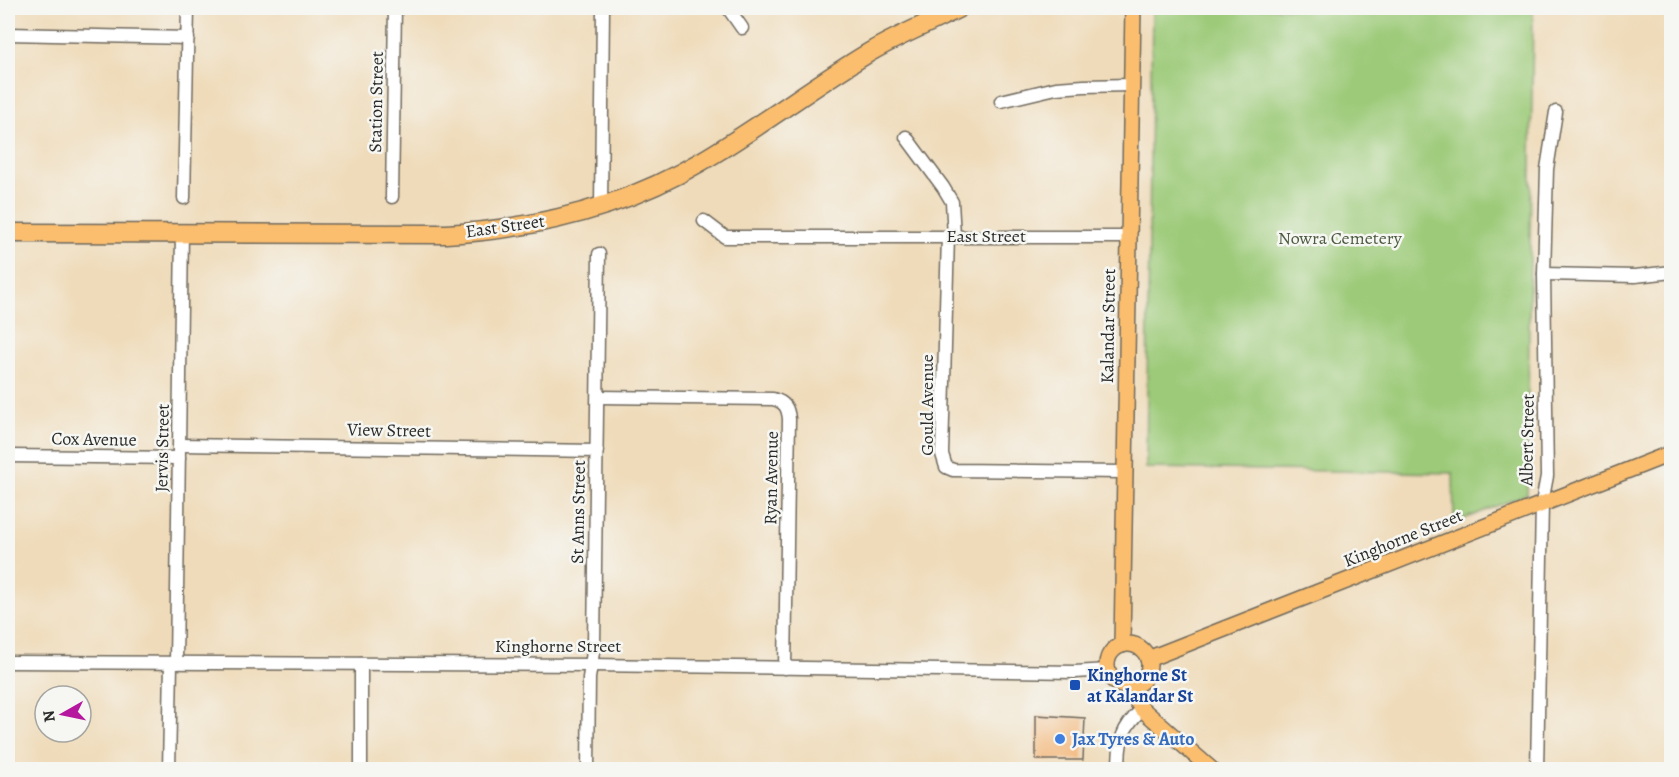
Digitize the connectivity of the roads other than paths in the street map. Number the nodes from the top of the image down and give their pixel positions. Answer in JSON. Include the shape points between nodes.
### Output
{"nodes":[{"id":1,"x":188,"y":8,"type":"edge"},
{"id":2,"x":395,"y":8,"type":"edge"},
{"id":3,"x":603,"y":8,"type":"edge"},
{"id":4,"x":728,"y":8,"type":"edge"},
{"id":5,"x":969,"y":8,"type":"edge"},
{"id":6,"x":1133,"y":8,"type":"edge"},
{"id":7,"x":954,"y":10,"type":"edge"},
{"id":8,"x":742,"y":28,"type":"dead end"},
{"id":9,"x":8,"y":34,"type":"edge"},
{"id":10,"x":188,"y":38,"type":"junction"},
{"id":11,"x":1131,"y":85,"type":"junction"},
{"id":12,"x":1001,"y":101,"type":"dead end"},
{"id":13,"x":1556,"y":112,"type":"dead end"},
{"id":14,"x":906,"y":137,"type":"dead end"},
{"id":15,"x":392,"y":197,"type":"dead end"},
{"id":16,"x":184,"y":198,"type":"dead end"},
{"id":17,"x":601,"y":206,"type":"junction"},
{"id":18,"x":704,"y":221,"type":"dead end"},
{"id":19,"x":8,"y":233,"type":"edge"},
{"id":20,"x":182,"y":233,"type":"junction"},
{"id":21,"x":951,"y":236,"type":"junction"},
{"id":22,"x":1129,"y":237,"type":"junction"},
{"id":23,"x":599,"y":254,"type":"dead end"},
{"id":24,"x":1671,"y":272,"type":"edge"},
{"id":25,"x":1544,"y":274,"type":"junction"},
{"id":26,"x":598,"y":397,"type":"junction"},
{"id":27,"x":597,"y":451,"type":"junction"},
{"id":28,"x":180,"y":452,"type":"junction"},
{"id":29,"x":1671,"y":453,"type":"edge"},
{"id":30,"x":8,"y":456,"type":"edge"},
{"id":31,"x":1124,"y":472,"type":"junction"},
{"id":32,"x":1542,"y":503,"type":"junction"},
{"id":33,"x":1122,"y":645,"type":"junction"},
{"id":34,"x":1148,"y":659,"type":"junction"},
{"id":35,"x":8,"y":662,"type":"edge"},
{"id":36,"x":173,"y":663,"type":"junction"},
{"id":37,"x":361,"y":664,"type":"junction"},
{"id":38,"x":591,"y":665,"type":"junction"},
{"id":39,"x":785,"y":668,"type":"junction"},
{"id":40,"x":1108,"y":670,"type":"junction"},
{"id":41,"x":1126,"y":685,"type":"junction"},
{"id":42,"x":1142,"y":709,"type":"junction"},
{"id":43,"x":169,"y":770,"type":"edge"},
{"id":44,"x":361,"y":770,"type":"edge"},
{"id":45,"x":588,"y":770,"type":"edge"},
{"id":46,"x":1119,"y":770,"type":"edge"},
{"id":47,"x":1212,"y":770,"type":"edge"},
{"id":48,"x":1538,"y":770,"type":"edge"}],
"edges":[{"from":1,"to":10,"type":"street"},
{"from":2,"to":15,"type":"street","name":"Station Street"},
{"from":3,"to":17,"type":"street"},
{"from":4,"to":8,"type":"street"},
{"from":5,"to":7,"type":"highway","name":"East Street"},
{"from":6,"to":11,"type":"main road","name":"Kalandar Street"},
{"from":7,"to":17,"type":"highway","name":"East Street","via":[[871,51],[701,162]]},
{"from":9,"to":10,"type":"street"},
{"from":10,"to":16,"type":"street"},
{"from":11,"to":12,"type":"street","via":[[1056,88]]},
{"from":11,"to":22,"type":"main road","name":"Kalandar Street"},
{"from":13,"to":25,"type":"street","name":"Albert Street","via":[[1547,169]]},
{"from":14,"to":21,"type":"street","via":[[951,202]]},
{"from":17,"to":20,"type":"highway","name":"East Street","via":[[542,222],[471,232]]},
{"from":18,"to":21,"type":"street","name":"East Street","via":[[725,237]]},
{"from":19,"to":20,"type":"highway","name":"East Street"},
{"from":20,"to":28,"type":"street","name":"Jervis Street"},
{"from":21,"to":22,"type":"street","name":"East Street"},
{"from":21,"to":31,"type":"street","name":"Gould Avenue","via":[[942,454],[946,466],[953,470]]},
{"from":22,"to":31,"type":"main road","name":"Kalandar Street"},
{"from":23,"to":26,"type":"street","name":"St Anns Street"},
{"from":24,"to":25,"type":"street","via":[[1635,276]]},
{"from":25,"to":32,"type":"street","name":"Albert Street","via":[[1547,476]]},
{"from":26,"to":27,"type":"street","name":"St Anns Street"},
{"from":26,"to":39,"type":"street","name":"Ryan Avenue","via":[[773,399],[788,409]]},
{"from":27,"to":28,"type":"street","name":"View Street"},
{"from":27,"to":38,"type":"street","name":"St Anns Street"},
{"from":28,"to":30,"type":"street","name":"Cox Avenue"},
{"from":28,"to":36,"type":"street","name":"Jervis Street"},
{"from":29,"to":32,"type":"main road","name":"Kinghorne Street"},
{"from":31,"to":33,"type":"main road","name":"Kalandar Street"},
{"from":32,"to":34,"type":"main road","name":"Kinghorne Street"},
{"from":32,"to":48,"type":"street","name":"Albert Street"},
{"from":33,"to":34,"type":"main road","via":[[1141,648]]},
{"from":33,"to":40,"type":"main road","via":[[1111,652]]},
{"from":34,"to":41,"type":"main road","via":[[1146,676]]},
{"from":35,"to":36,"type":"street","name":"Kinghorne Street"},
{"from":36,"to":37,"type":"street","name":"Kinghorne Street"},
{"from":36,"to":43,"type":"street","name":"Jervis Street"},
{"from":37,"to":38,"type":"street","name":"Kinghorne Street"},
{"from":37,"to":44,"type":"street"},
{"from":38,"to":39,"type":"street","name":"Kinghorne Street"},
{"from":38,"to":45,"type":"street","name":"St Anns Street"},
{"from":39,"to":40,"type":"street","name":"Kinghorne Street"},
{"from":40,"to":41,"type":"main road","via":[[1115,680]]},
{"from":41,"to":42,"type":"main road"},
{"from":42,"to":46,"type":"street","via":[[1121,737]]},
{"from":42,"to":47,"type":"main road"}]}
